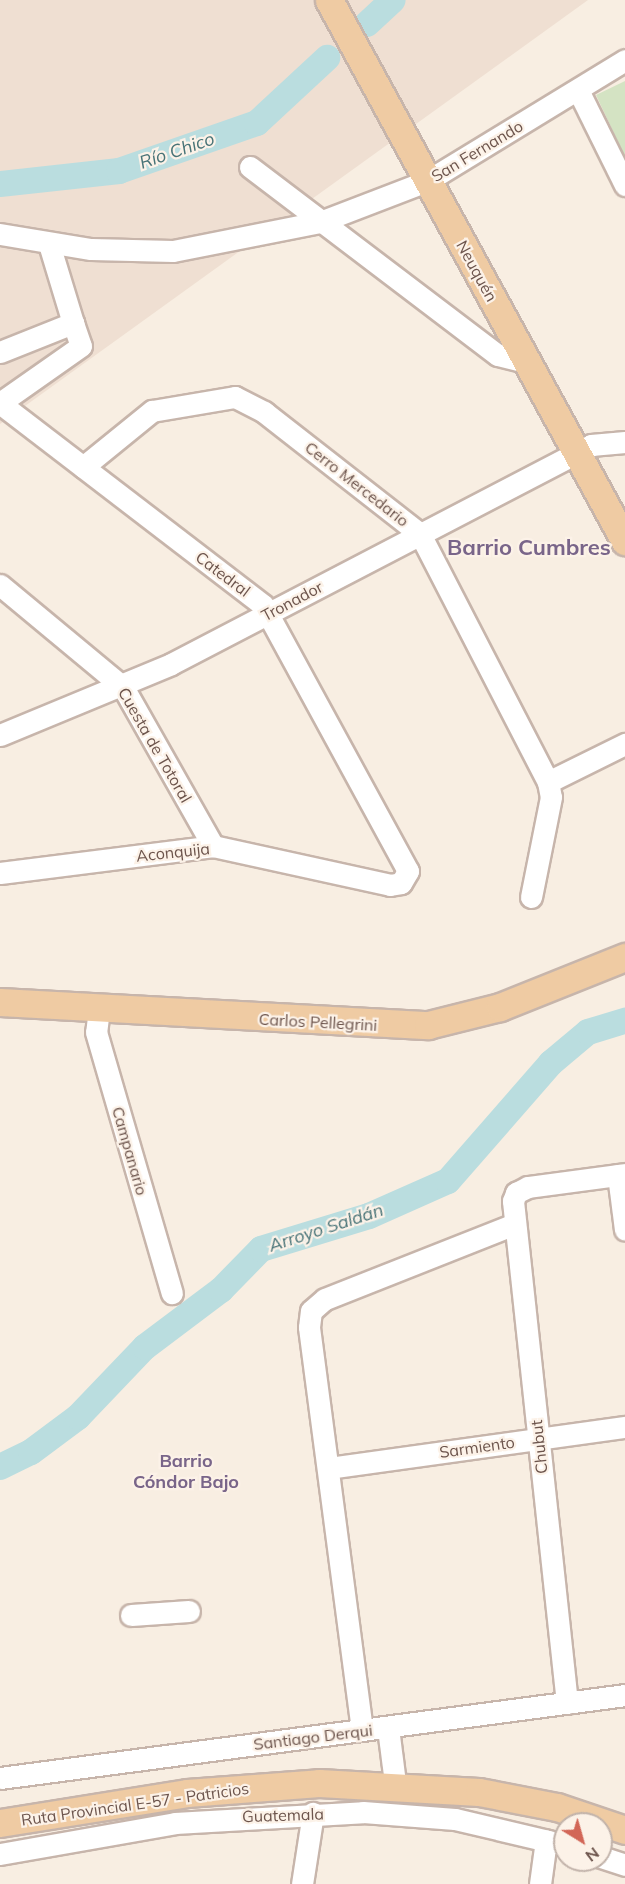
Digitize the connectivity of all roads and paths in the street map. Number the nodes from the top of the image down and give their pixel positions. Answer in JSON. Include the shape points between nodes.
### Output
{"nodes":[{"id":1,"x":328,"y":0,"type":"edge"},
{"id":2,"x":625,"y":60,"type":"edge"},
{"id":3,"x":578,"y":90,"type":"junction"},
{"id":4,"x":250,"y":167,"type":"dead end"},
{"id":5,"x":427,"y":181,"type":"junction"},
{"id":6,"x":625,"y":185,"type":"edge"},
{"id":7,"x":320,"y":222,"type":"junction"},
{"id":8,"x":0,"y":234,"type":"edge"},
{"id":9,"x":49,"y":244,"type":"junction"},
{"id":10,"x":74,"y":323,"type":"junction"},
{"id":11,"x":0,"y":352,"type":"edge"},
{"id":12,"x":527,"y":362,"type":"junction"},
{"id":13,"x":0,"y":403,"type":"edge"},
{"id":14,"x":625,"y":442,"type":"edge"},
{"id":15,"x":577,"y":453,"type":"junction"},
{"id":16,"x":83,"y":467,"type":"junction"},
{"id":17,"x":420,"y":534,"type":"junction"},
{"id":18,"x":625,"y":541,"type":"edge"},
{"id":19,"x":0,"y":585,"type":"edge"},
{"id":20,"x":269,"y":613,"type":"junction"},
{"id":21,"x":123,"y":687,"type":"junction"},
{"id":22,"x":0,"y":735,"type":"edge"},
{"id":23,"x":625,"y":744,"type":"edge"},
{"id":24,"x":548,"y":782,"type":"junction"},
{"id":25,"x":213,"y":846,"type":"junction"},
{"id":26,"x":408,"y":871,"type":"joint"},
{"id":27,"x":0,"y":873,"type":"edge"},
{"id":28,"x":531,"y":897,"type":"dead end"},
{"id":29,"x":625,"y":957,"type":"edge"},
{"id":30,"x":0,"y":1002,"type":"edge"},
{"id":31,"x":99,"y":1009,"type":"junction"},
{"id":32,"x":622,"y":1175,"type":"edge"},
{"id":33,"x":514,"y":1224,"type":"junction"},
{"id":34,"x":625,"y":1230,"type":"edge"},
{"id":35,"x":172,"y":1293,"type":"dead end"},
{"id":36,"x":625,"y":1427,"type":"edge"},
{"id":37,"x":538,"y":1438,"type":"junction"},
{"id":38,"x":329,"y":1468,"type":"junction"},
{"id":39,"x":189,"y":1611,"type":"dead end"},
{"id":40,"x":131,"y":1615,"type":"dead end"},
{"id":41,"x":625,"y":1695,"type":"edge"},
{"id":42,"x":567,"y":1703,"type":"junction"},
{"id":43,"x":388,"y":1728,"type":"junction"},
{"id":44,"x":362,"y":1730,"type":"junction"},
{"id":45,"x":0,"y":1778,"type":"edge"},
{"id":46,"x":395,"y":1784,"type":"junction"},
{"id":47,"x":313,"y":1813,"type":"junction"},
{"id":48,"x":0,"y":1823,"type":"edge"},
{"id":49,"x":625,"y":1830,"type":"edge"},
{"id":50,"x":553,"y":1841,"type":"edge"},
{"id":51,"x":553,"y":1850,"type":"edge"},
{"id":52,"x":0,"y":1854,"type":"edge"},
{"id":53,"x":302,"y":1884,"type":"edge"},
{"id":54,"x":540,"y":1884,"type":"edge"}],
"edges":[{"from":1,"to":5,"type":"main road","name":"Neuquén"},
{"from":2,"to":3,"type":"street","name":"San Fernando"},
{"from":3,"to":5,"type":"street","name":"San Fernando"},
{"from":3,"to":6,"type":"street"},
{"from":4,"to":7,"type":"street"},
{"from":5,"to":7,"type":"street","name":"San Fernando"},
{"from":5,"to":12,"type":"main road","name":"Neuquén"},
{"from":7,"to":9,"type":"street","name":"San Fernando","via":[[173,251]]},
{"from":7,"to":12,"type":"street","via":[[498,355]]},
{"from":8,"to":9,"type":"street","name":"San Fernando"},
{"from":9,"to":10,"type":"street"},
{"from":10,"to":11,"type":"street"},
{"from":10,"to":13,"type":"street","via":[[81,346],[78,353]]},
{"from":12,"to":15,"type":"main road","name":"Neuquén"},
{"from":13,"to":16,"type":"street","name":"Catedral"},
{"from":14,"to":15,"type":"street","name":"Tronador","via":[[602,442]]},
{"from":15,"to":17,"type":"street","name":"Tronador"},
{"from":15,"to":18,"type":"main road","name":"Neuquén"},
{"from":16,"to":17,"type":"street","name":"Cerro Mercedario","via":[[152,411],[235,397],[264,412]]},
{"from":16,"to":20,"type":"street","name":"Catedral"},
{"from":17,"to":20,"type":"street","name":"Tronador"},
{"from":17,"to":24,"type":"street","name":"Cerro Mercedario"},
{"from":19,"to":21,"type":"street","name":"Cuesta de Totoral"},
{"from":20,"to":21,"type":"street","name":"Tronador"},
{"from":20,"to":26,"type":"street","name":"Catedral"},
{"from":21,"to":22,"type":"street","name":"Tronador"},
{"from":21,"to":25,"type":"street","name":"Cuesta de Totoral"},
{"from":23,"to":24,"type":"street"},
{"from":24,"to":28,"type":"street","via":[[551,797]]},
{"from":25,"to":26,"type":"street","name":"Aconquija","via":[[390,885],[401,883]]},
{"from":25,"to":27,"type":"street","name":"Aconquija"},
{"from":29,"to":31,"type":"main road","name":"Carlos Pellegrini","via":[[490,1010],[428,1025]]},
{"from":30,"to":31,"type":"main road","name":"Carlos Pellegrini"},
{"from":31,"to":35,"type":"street","name":"Campanario","via":[[96,1032]]},
{"from":32,"to":33,"type":"street","name":"Chubut","via":[[516,1192]]},
{"from":32,"to":34,"type":"street"},
{"from":33,"to":37,"type":"street","name":"Chubut"},
{"from":33,"to":38,"type":"street","via":[[325,1299],[311,1311],[309,1327]]},
{"from":36,"to":37,"type":"street","name":"Sarmiento"},
{"from":37,"to":38,"type":"street","name":"Sarmiento"},
{"from":37,"to":42,"type":"street","name":"Chubut"},
{"from":38,"to":44,"type":"street"},
{"from":39,"to":40,"type":"street"},
{"from":41,"to":42,"type":"street","name":"Santiago Derqui"},
{"from":42,"to":43,"type":"street","name":"Santiago Derqui"},
{"from":43,"to":44,"type":"street","name":"Santiago Derqui"},
{"from":43,"to":46,"type":"street"},
{"from":44,"to":45,"type":"street","name":"Santiago Derqui"},
{"from":46,"to":48,"type":"main road","name":"Ruta Provincial E-57 - Patricios","via":[[319,1783],[187,1793]]},
{"from":46,"to":49,"type":"main road","name":"Ruta Provincial E-57 - Patricios","via":[[522,1799]]},
{"from":47,"to":50,"type":"street","name":"Guatemala","via":[[445,1818]]},
{"from":47,"to":52,"type":"street","name":"Guatemala","via":[[175,1823]]},
{"from":47,"to":53,"type":"street"},
{"from":51,"to":54,"type":"street"}]}
